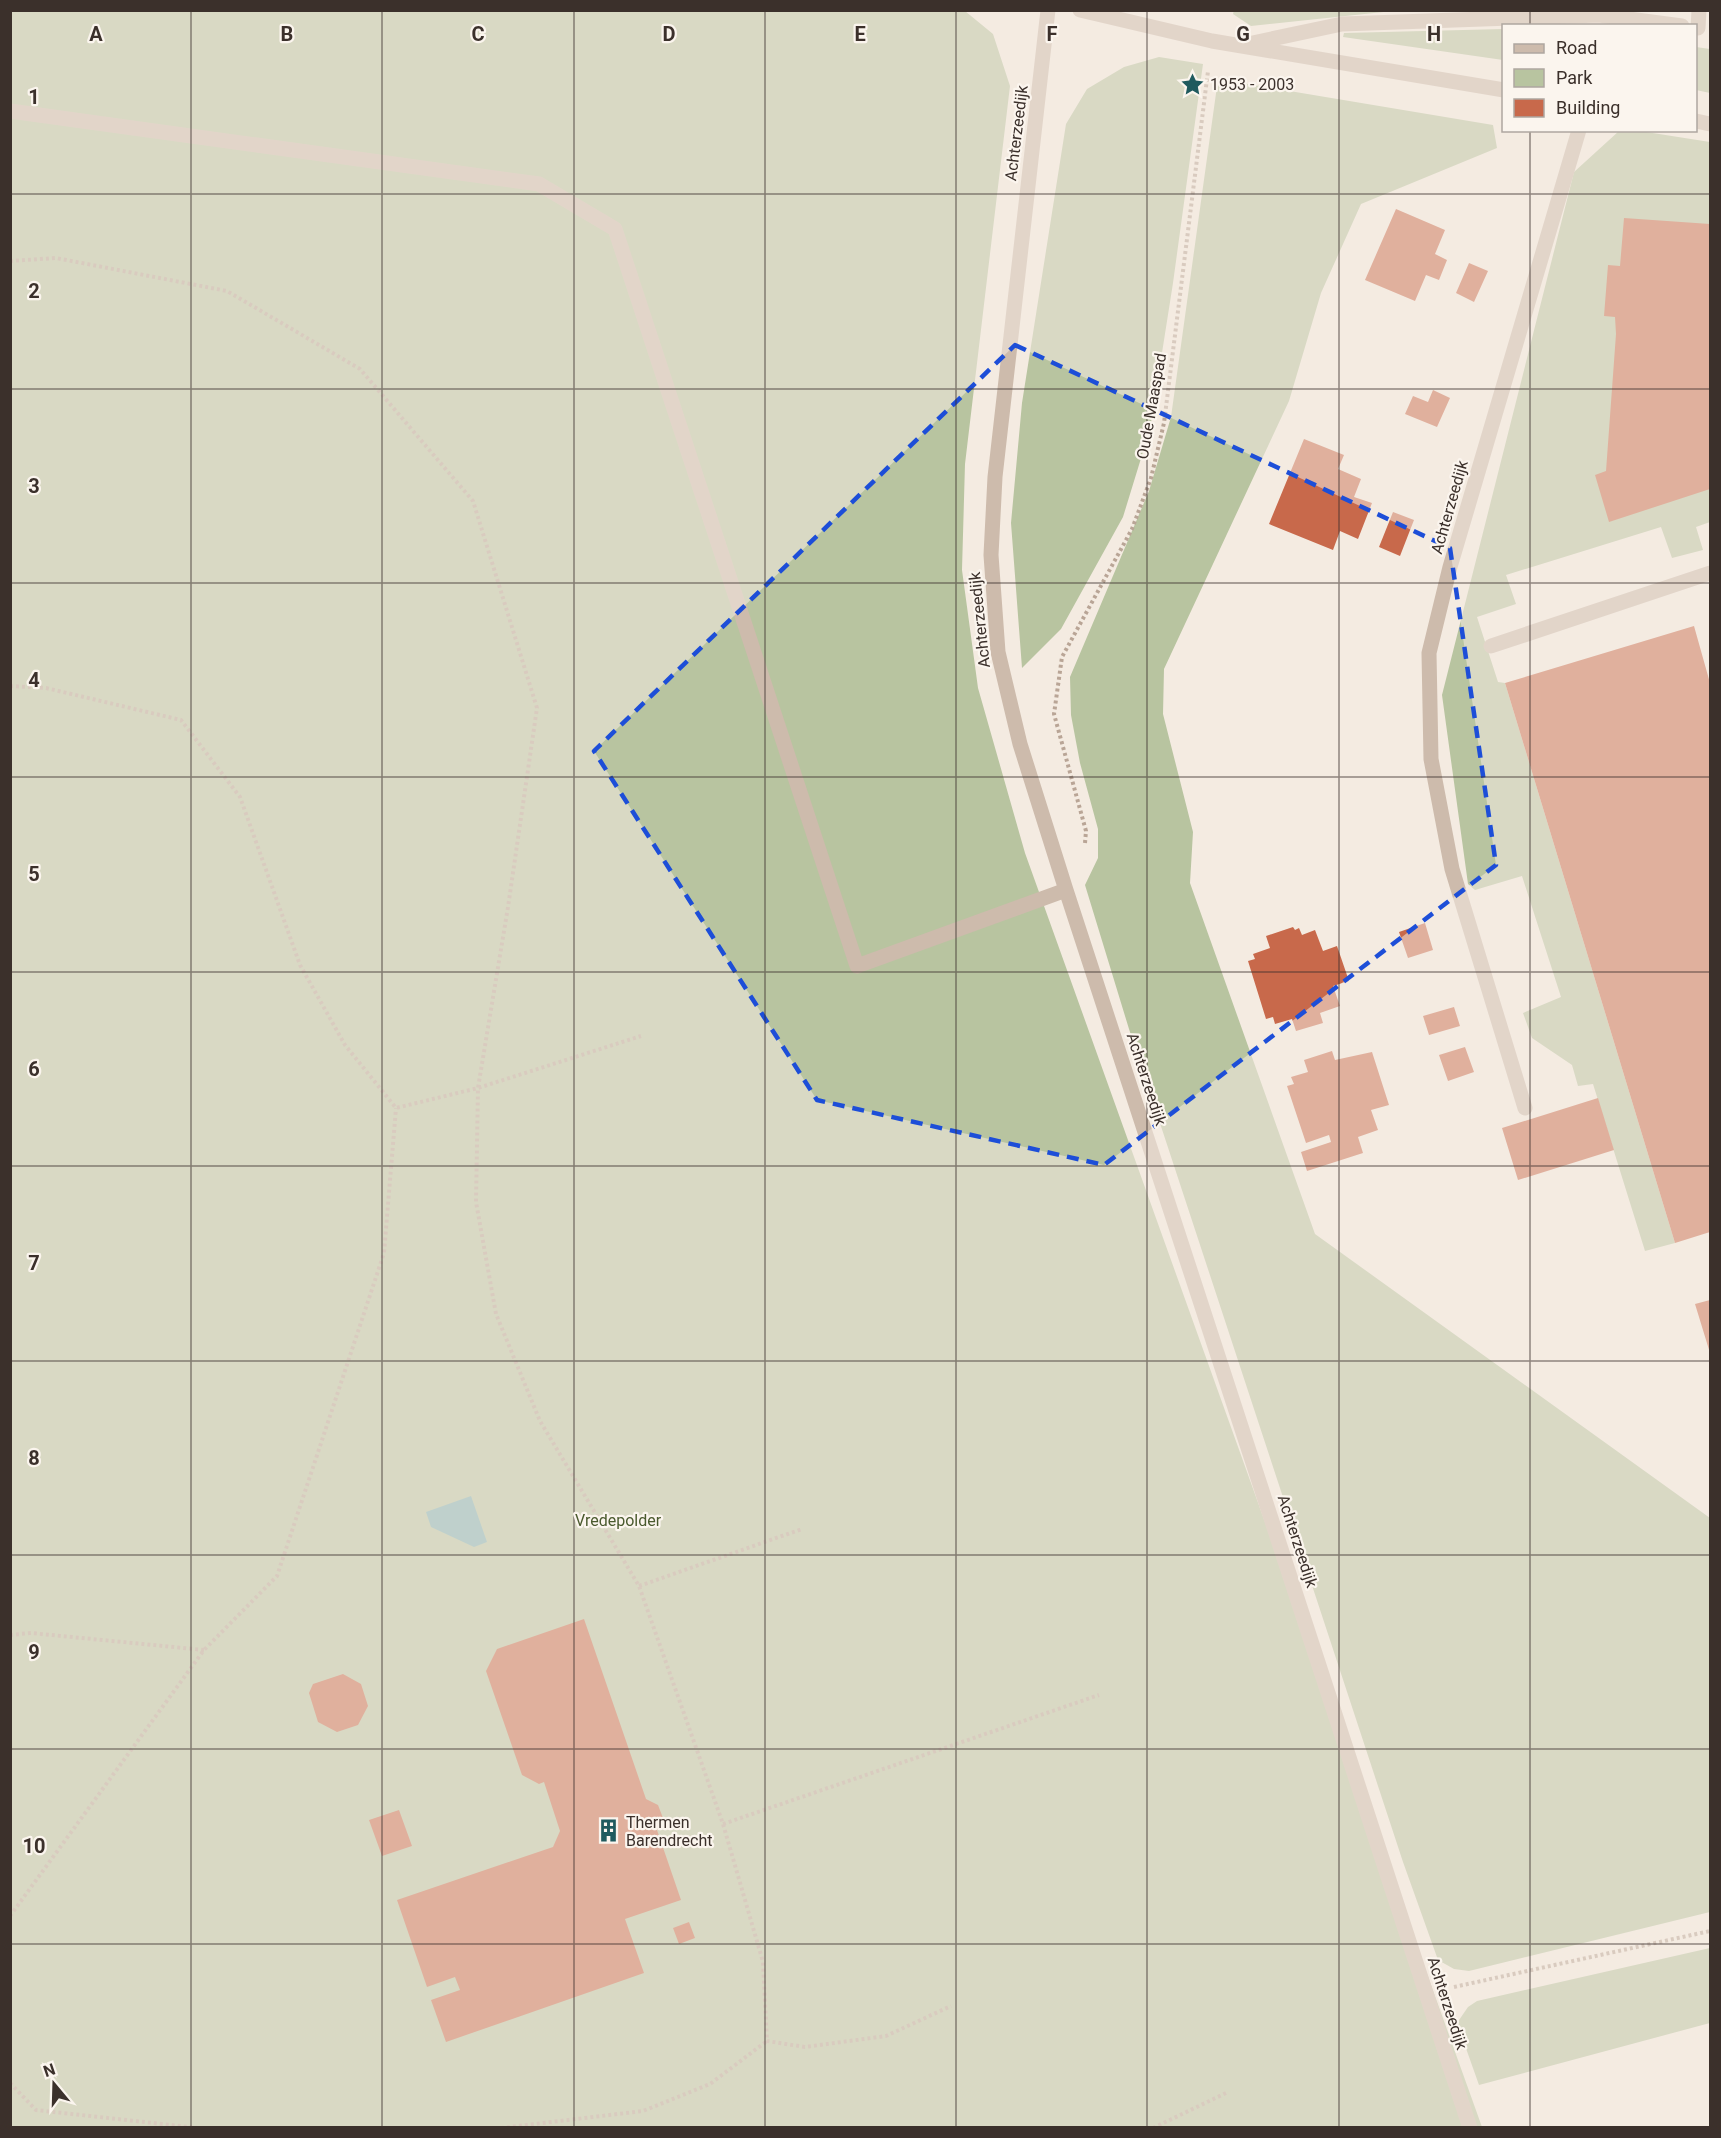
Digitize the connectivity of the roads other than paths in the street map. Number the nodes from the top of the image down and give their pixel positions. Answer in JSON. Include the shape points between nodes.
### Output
{"nodes":[{"id":1,"x":1048,"y":10,"type":"edge"},
{"id":2,"x":1080,"y":10,"type":"edge"},
{"id":3,"x":1699,"y":10,"type":"edge"},
{"id":4,"x":1667,"y":24,"type":"edge"},
{"id":5,"x":1701,"y":28,"type":"edge"},
{"id":6,"x":1243,"y":45,"type":"junction"},
{"id":7,"x":1502,"y":90,"type":"edge"},
{"id":8,"x":10,"y":111,"type":"edge"},
{"id":9,"x":1577,"y":132,"type":"edge"},
{"id":10,"x":1710,"y":573,"type":"edge"},
{"id":11,"x":1491,"y":646,"type":"dead end"},
{"id":12,"x":1066,"y":890,"type":"junction"},
{"id":13,"x":1525,"y":1108,"type":"dead end"},
{"id":14,"x":1470,"y":2127,"type":"edge"}],
"edges":[{"from":1,"to":12,"type":"street","name":"Achterzeedijk","via":[[995,477],[991,555],[998,652],[1020,744]]},
{"from":2,"to":6,"type":"street"},
{"from":3,"to":5,"type":"street"},
{"from":4,"to":6,"type":"street","via":[[1599,15],[1342,24]]},
{"from":6,"to":7,"type":"street"},
{"from":8,"to":12,"type":"street","via":[[540,184],[615,229],[856,966]]},
{"from":9,"to":13,"type":"street","name":"Achterzeedijk","via":[[1450,567],[1429,652],[1431,759],[1452,869]]},
{"from":10,"to":11,"type":"street"},
{"from":12,"to":14,"type":"street","name":"Achterzeedijk"}]}
